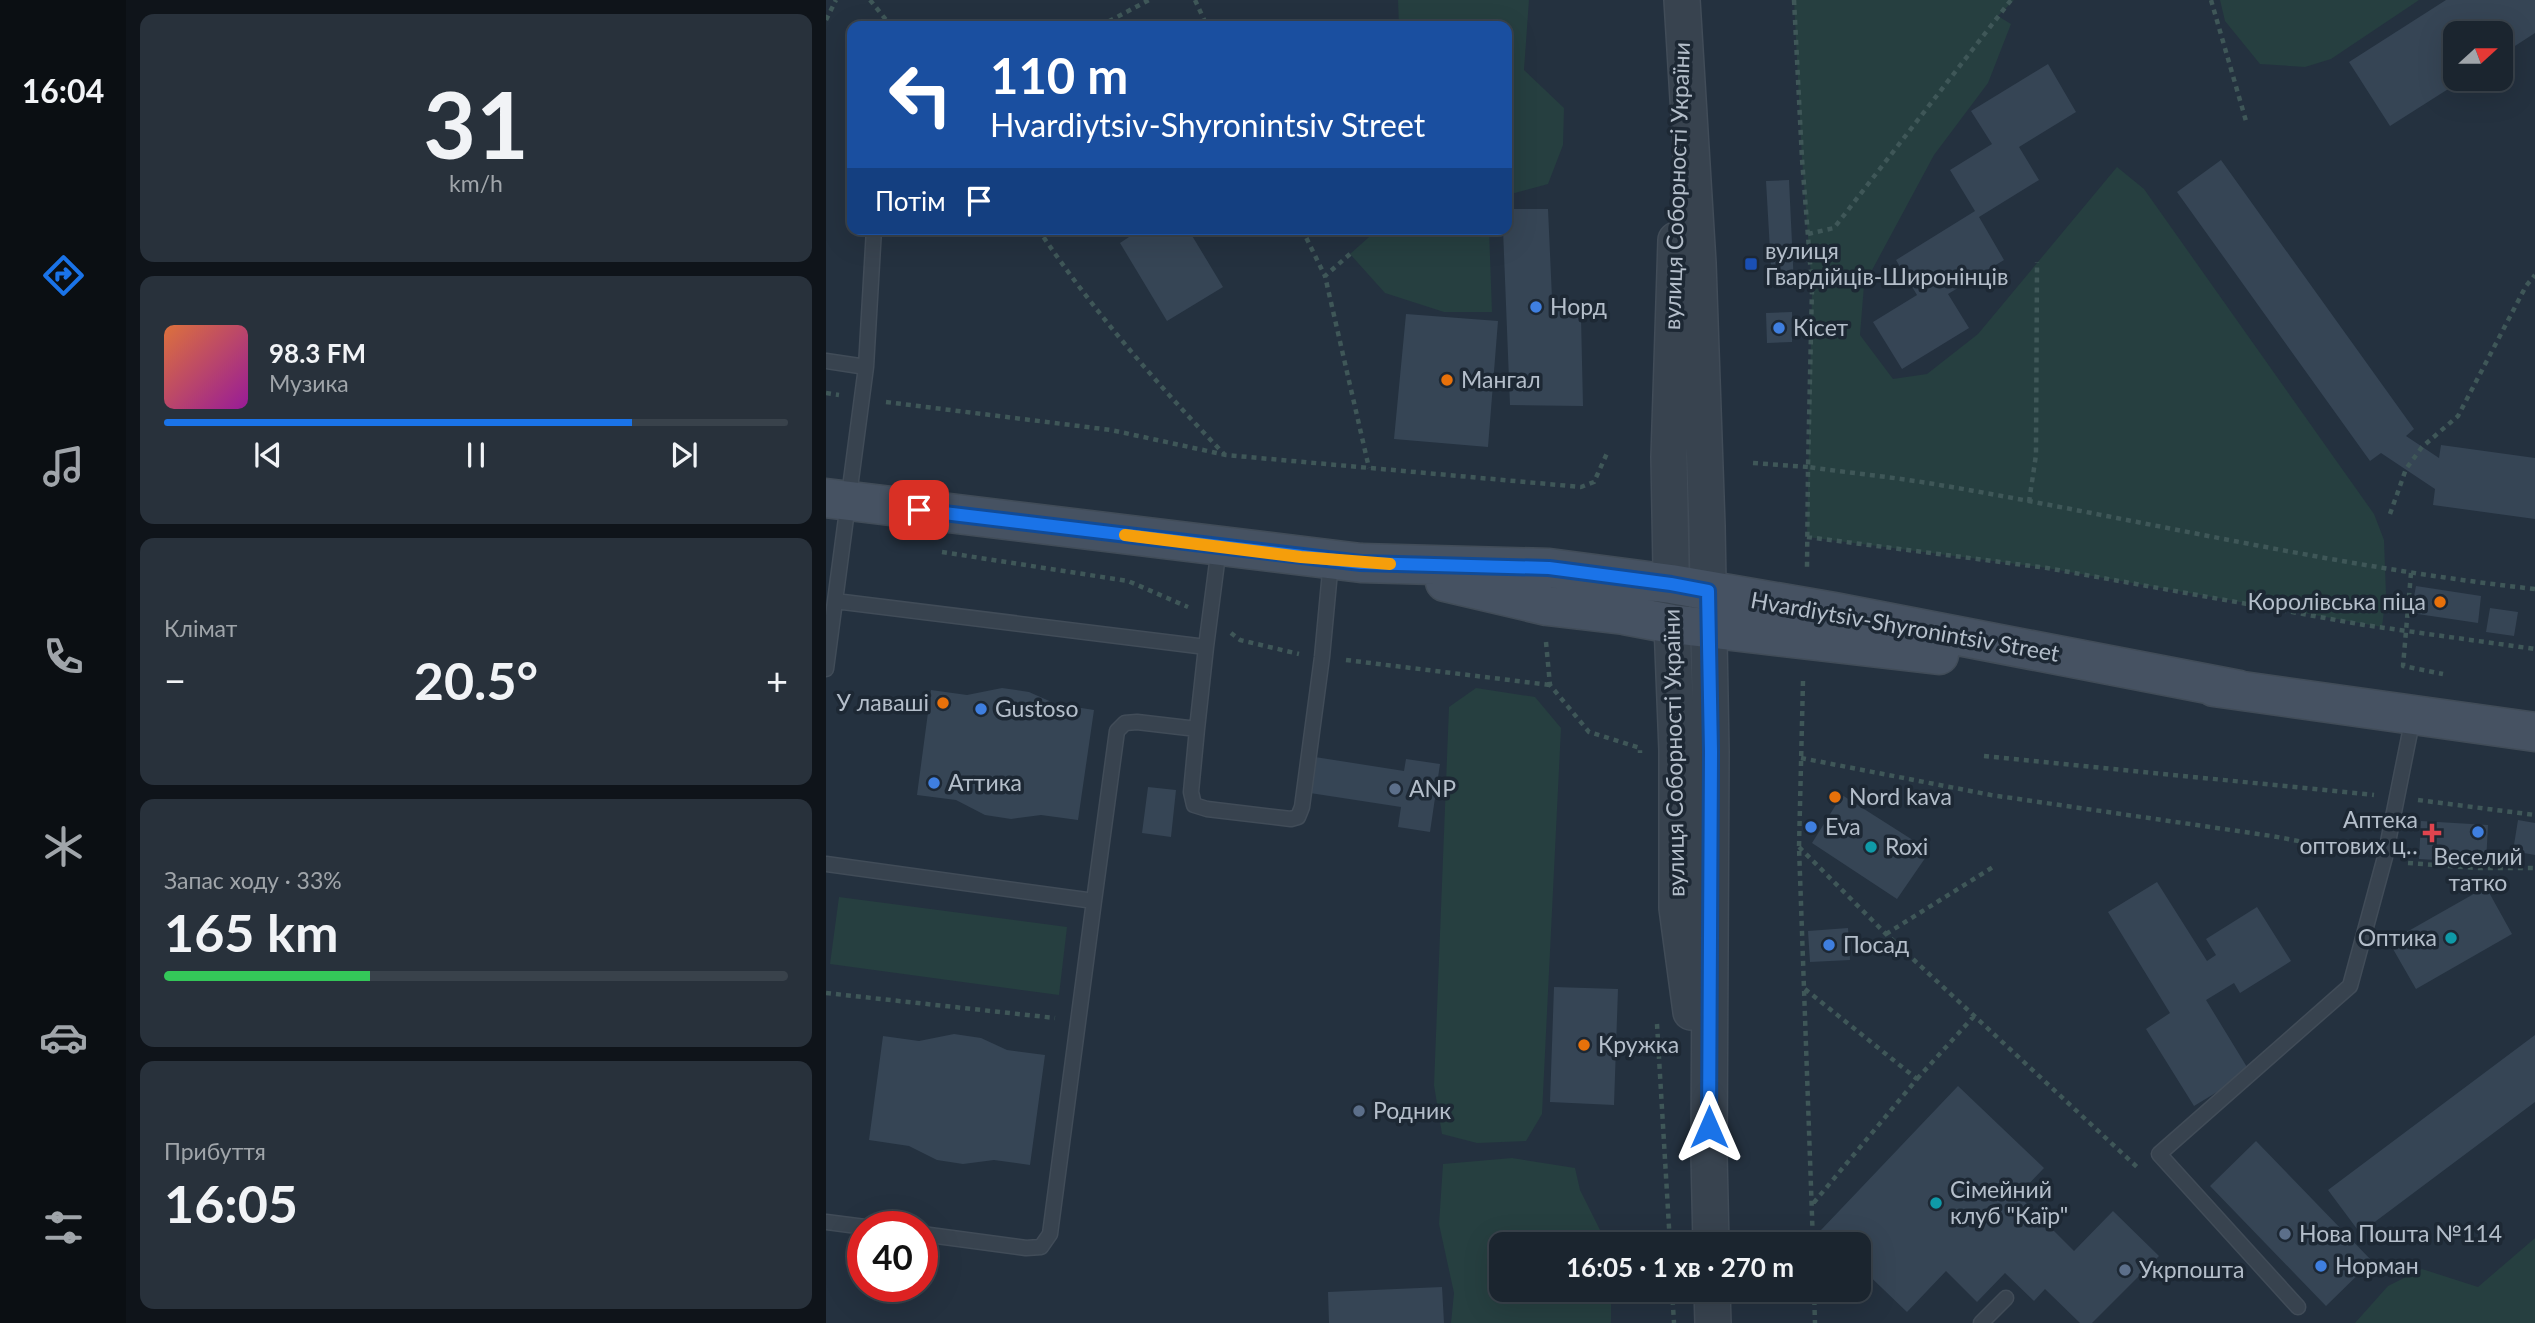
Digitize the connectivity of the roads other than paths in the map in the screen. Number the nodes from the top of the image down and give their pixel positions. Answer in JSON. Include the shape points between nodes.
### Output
{"nodes":[{"id":1,"x":1682,"y":6,"type":"edge"},
{"id":2,"x":874,"y":235,"type":"edge"},
{"id":3,"x":826,"y":361,"type":"edge"},
{"id":4,"x":866,"y":367,"type":"junction"},
{"id":5,"x":838,"y":499,"type":"edge"},
{"id":6,"x":1219,"y":546,"type":"junction"},
{"id":7,"x":1346,"y":562,"type":"junction"},
{"id":8,"x":1671,"y":584,"type":"junction"},
{"id":9,"x":1708,"y":591,"type":"junction"},
{"id":10,"x":835,"y":601,"type":"junction"},
{"id":11,"x":1672,"y":624,"type":"junction"},
{"id":12,"x":1710,"y":629,"type":"junction"},
{"id":13,"x":1206,"y":647,"type":"junction"},
{"id":14,"x":826,"y":668,"type":"edge"},
{"id":15,"x":2239,"y":690,"type":"junction"},
{"id":16,"x":2413,"y":713,"type":"junction"},
{"id":17,"x":1196,"y":729,"type":"junction"},
{"id":18,"x":2535,"y":732,"type":"edge"},
{"id":19,"x":826,"y":864,"type":"edge"},
{"id":20,"x":1094,"y":901,"type":"junction"},
{"id":21,"x":1709,"y":1155,"type":"junction"},
{"id":22,"x":826,"y":1222,"type":"edge"},
{"id":23,"x":847,"y":1225,"type":"edge"},
{"id":24,"x":1711,"y":1232,"type":"edge"},
{"id":25,"x":938,"y":1236,"type":"edge"},
{"id":26,"x":2006,"y":1298,"type":"dead end"},
{"id":27,"x":1712,"y":1302,"type":"edge"},
{"id":28,"x":2298,"y":1307,"type":"dead end"},
{"id":29,"x":1713,"y":1323,"type":"edge"},
{"id":30,"x":1981,"y":1323,"type":"edge"}],
"edges":[{"from":1,"to":8,"type":"street","name":"вулиця Соборності України","via":[[1669,457]]},
{"from":1,"to":9,"type":"street","name":"вулиця Соборності України","via":[[1698,263]]},
{"from":2,"to":4,"type":"lane"},
{"from":3,"to":4,"type":"lane"},
{"from":4,"to":5,"type":"lane"},
{"from":5,"to":6,"type":"main road","name":"Hvardiytsiv-Shyronintsiv Street"},
{"from":5,"to":10,"type":"lane"},
{"from":6,"to":7,"type":"main road","name":"Hvardiytsiv-Shyronintsiv Street"},
{"from":6,"to":13,"type":"lane"},
{"from":7,"to":8,"type":"main road","name":"Hvardiytsiv-Shyronintsiv Street","via":[[1549,568]]},
{"from":7,"to":11,"type":"main road","name":"Hvardiytsiv-Shyronintsiv Street","via":[[1547,606]]},
{"from":7,"to":17,"type":"lane","via":[[1298,817],[1194,805]]},
{"from":8,"to":9,"type":"main road","name":"Hvardiytsiv-Shyronintsiv Street"},
{"from":8,"to":11,"type":"street","name":"вулиця Соборності України"},
{"from":9,"to":12,"type":"street","name":"вулиця Соборності України"},
{"from":9,"to":15,"type":"main road","name":"Hvardiytsiv-Shyronintsiv Street"},
{"from":10,"to":13,"type":"lane"},
{"from":10,"to":14,"type":"lane"},
{"from":11,"to":12,"type":"main road","name":"Hvardiytsiv-Shyronintsiv Street"},
{"from":11,"to":21,"type":"street","name":"вулиця Соборності України","via":[[1677,908]]},
{"from":12,"to":15,"type":"main road","name":"Hvardiytsiv-Shyronintsiv Street"},
{"from":12,"to":21,"type":"street","name":"вулиця Соборності України"},
{"from":13,"to":17,"type":"lane"},
{"from":15,"to":16,"type":"main road","name":"Hvardiytsiv-Shyronintsiv Street"},
{"from":16,"to":18,"type":"main road","name":"Hvardiytsiv-Shyronintsiv Street"},
{"from":16,"to":28,"type":"lane","via":[[2385,857],[2350,986],[2159,1154]]},
{"from":17,"to":20,"type":"lane","via":[[1137,722],[1125,723],[1117,732]]},
{"from":19,"to":20,"type":"lane"},
{"from":20,"to":25,"type":"lane","via":[[1050,1234],[1041,1247],[1026,1248]]},
{"from":21,"to":24,"type":"street","name":"вулиця Соборності України"},
{"from":22,"to":23,"type":"lane"},
{"from":26,"to":30,"type":"lane"},
{"from":27,"to":29,"type":"street"}]}
